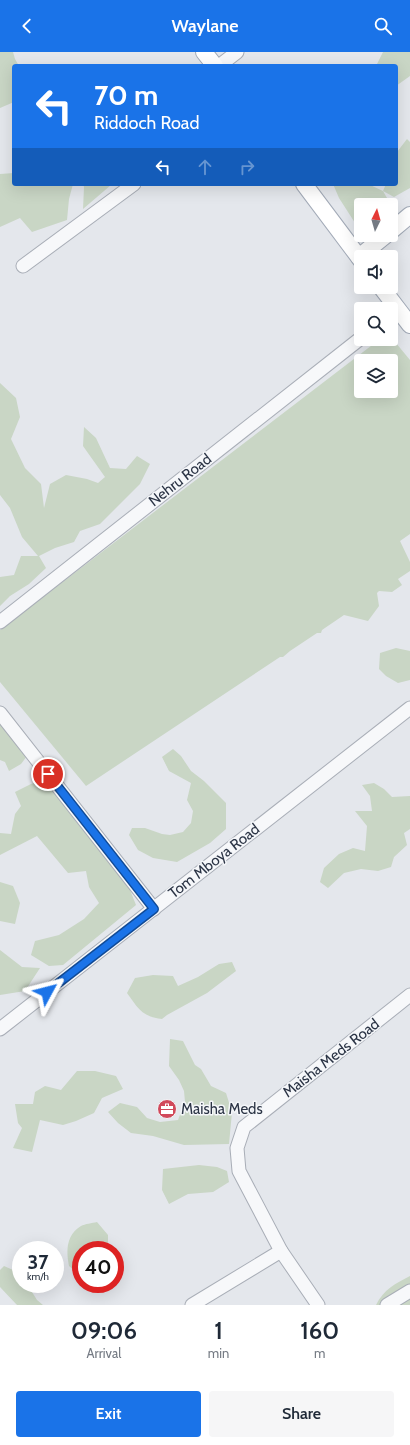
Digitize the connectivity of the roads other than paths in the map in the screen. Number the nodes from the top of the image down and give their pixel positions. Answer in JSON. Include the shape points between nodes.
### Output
{"nodes":[{"id":1,"x":204,"y":52,"type":"edge"},
{"id":2,"x":237,"y":52,"type":"edge"},
{"id":3,"x":213,"y":64,"type":"edge"},
{"id":4,"x":222,"y":64,"type":"edge"},
{"id":5,"x":131,"y":186,"type":"edge"},
{"id":6,"x":306,"y":186,"type":"edge"},
{"id":7,"x":410,"y":215,"type":"edge"},
{"id":8,"x":398,"y":225,"type":"edge"},
{"id":9,"x":378,"y":242,"type":"edge"},
{"id":10,"x":354,"y":250,"type":"edge"},
{"id":11,"x":369,"y":250,"type":"edge"},
{"id":12,"x":23,"y":266,"type":"dead end"},
{"id":13,"x":398,"y":315,"type":"edge"},
{"id":14,"x":410,"y":325,"type":"edge"},
{"id":15,"x":354,"y":344,"type":"edge"},
{"id":16,"x":0,"y":622,"type":"edge"},
{"id":17,"x":410,"y":708,"type":"edge"},
{"id":18,"x":0,"y":713,"type":"edge"},
{"id":19,"x":154,"y":909,"type":"junction"},
{"id":20,"x":410,"y":995,"type":"edge"},
{"id":21,"x":0,"y":1029,"type":"edge"},
{"id":22,"x":281,"y":1251,"type":"junction"},
{"id":23,"x":410,"y":1290,"type":"edge"},
{"id":24,"x":192,"y":1305,"type":"edge"},
{"id":25,"x":318,"y":1305,"type":"edge"},
{"id":26,"x":387,"y":1305,"type":"edge"}],
"edges":[{"from":1,"to":3,"type":"main road"},
{"from":2,"to":4,"type":"street"},
{"from":5,"to":12,"type":"street"},
{"from":6,"to":10,"type":"main road"},
{"from":7,"to":8,"type":"main road"},
{"from":9,"to":11,"type":"main road"},
{"from":13,"to":14,"type":"main road"},
{"from":15,"to":16,"type":"street","name":"Nehru Road"},
{"from":17,"to":19,"type":"street","name":"Tom Mboya Road"},
{"from":18,"to":19,"type":"street"},
{"from":19,"to":21,"type":"street","name":"Tom Mboya Road"},
{"from":20,"to":22,"type":"street","name":"Maisha Meds Road","via":[[244,1127],[237,1148],[239,1171]]},
{"from":22,"to":24,"type":"street"},
{"from":22,"to":25,"type":"street","name":"Maisha Meds Road"},
{"from":23,"to":26,"type":"street"}]}
